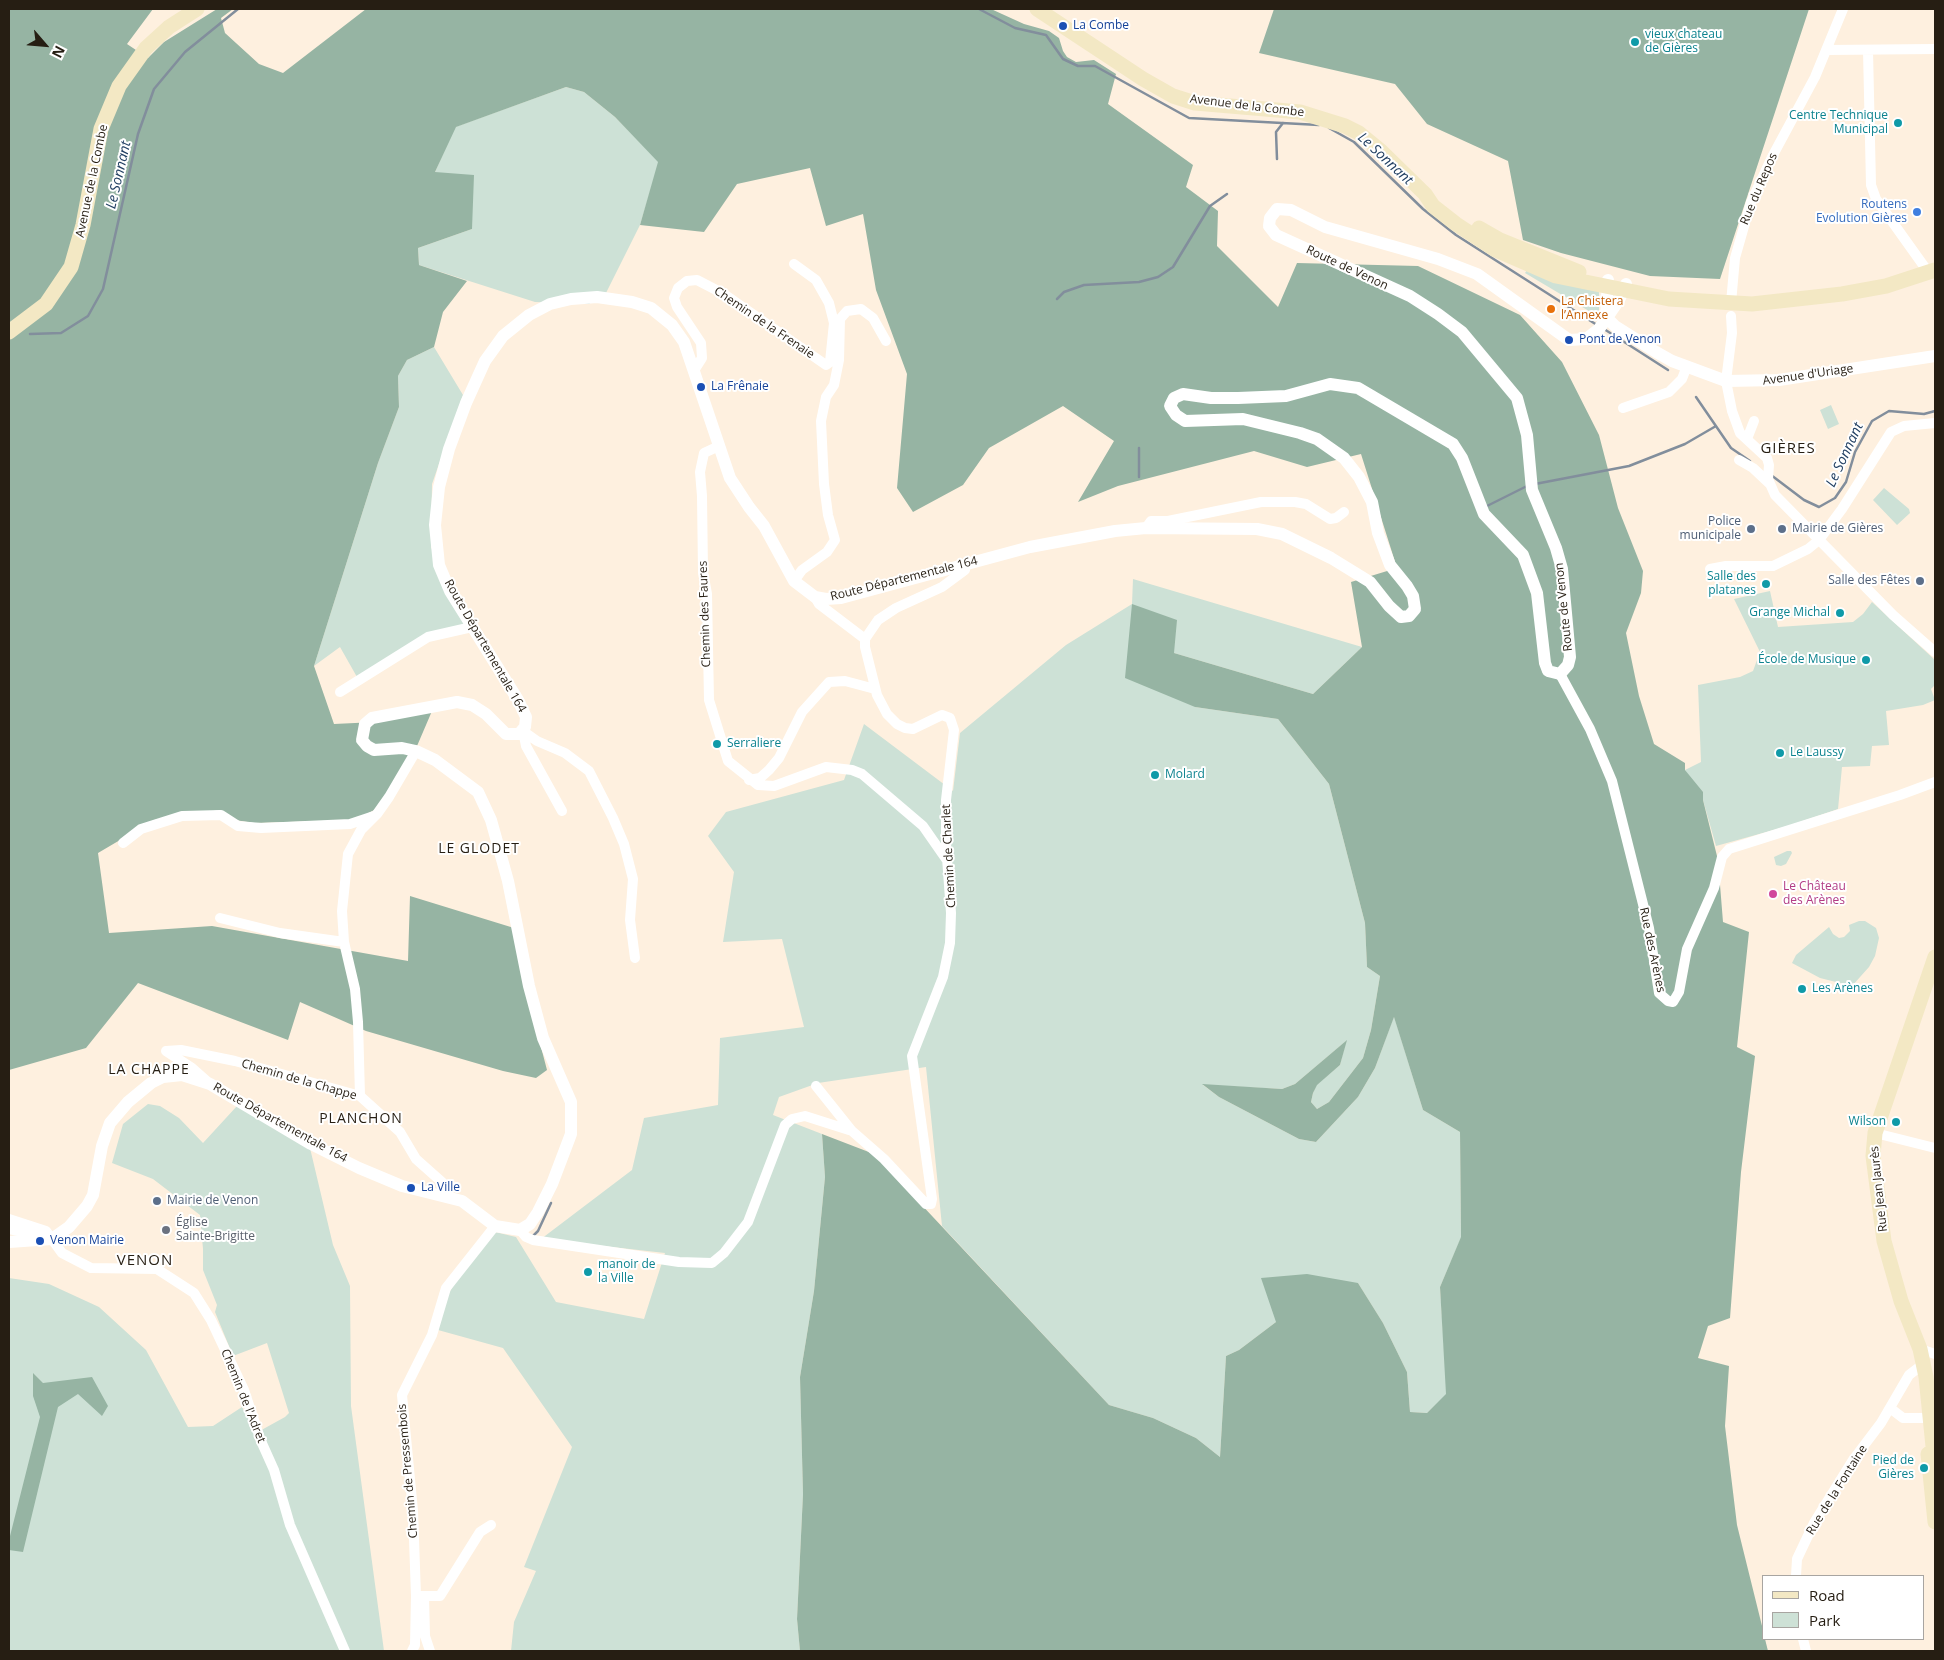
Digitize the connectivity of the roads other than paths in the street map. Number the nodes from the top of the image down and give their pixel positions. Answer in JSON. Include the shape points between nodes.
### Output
{"nodes":[{"id":1,"x":198,"y":9,"type":"edge"},
{"id":2,"x":1037,"y":9,"type":"edge"},
{"id":3,"x":1844,"y":9,"type":"edge"},
{"id":4,"x":1935,"y":49,"type":"edge"},
{"id":5,"x":1827,"y":50,"type":"junction"},
{"id":6,"x":1868,"y":50,"type":"junction"},
{"id":7,"x":794,"y":264,"type":"dead end"},
{"id":8,"x":1932,"y":268,"type":"edge"},
{"id":9,"x":1608,"y":284,"type":"junction"},
{"id":10,"x":1625,"y":287,"type":"junction"},
{"id":11,"x":1731,"y":304,"type":"junction"},
{"id":12,"x":1602,"y":324,"type":"junction"},
{"id":13,"x":9,"y":332,"type":"edge"},
{"id":14,"x":886,"y":341,"type":"dead end"},
{"id":15,"x":1935,"y":356,"type":"edge"},
{"id":16,"x":1687,"y":366,"type":"junction"},
{"id":17,"x":695,"y":370,"type":"junction"},
{"id":18,"x":1726,"y":381,"type":"junction"},
{"id":19,"x":1623,"y":408,"type":"dead end"},
{"id":20,"x":1754,"y":421,"type":"dead end"},
{"id":21,"x":1935,"y":423,"type":"edge"},
{"id":22,"x":1744,"y":436,"type":"junction"},
{"id":23,"x":719,"y":446,"type":"junction"},
{"id":24,"x":1739,"y":460,"type":"dead end"},
{"id":25,"x":1769,"y":482,"type":"junction"},
{"id":26,"x":1344,"y":512,"type":"dead end"},
{"id":27,"x":1146,"y":528,"type":"junction"},
{"id":28,"x":1819,"y":540,"type":"junction"},
{"id":29,"x":966,"y":564,"type":"junction"},
{"id":30,"x":1710,"y":569,"type":"dead end"},
{"id":31,"x":794,"y":581,"type":"junction"},
{"id":32,"x":1370,"y":582,"type":"joint"},
{"id":33,"x":815,"y":597,"type":"junction"},
{"id":34,"x":472,"y":627,"type":"junction"},
{"id":35,"x":865,"y":640,"type":"junction"},
{"id":36,"x":1935,"y":652,"type":"edge"},
{"id":37,"x":1560,"y":674,"type":"junction"},
{"id":38,"x":875,"y":690,"type":"junction"},
{"id":39,"x":340,"y":692,"type":"dead end"},
{"id":40,"x":523,"y":731,"type":"junction"},
{"id":41,"x":416,"y":751,"type":"junction"},
{"id":42,"x":750,"y":780,"type":"junction"},
{"id":43,"x":1935,"y":782,"type":"edge"},
{"id":44,"x":562,"y":811,"type":"dead end"},
{"id":45,"x":377,"y":814,"type":"junction"},
{"id":46,"x":123,"y":843,"type":"dead end"},
{"id":47,"x":948,"y":861,"type":"junction"},
{"id":48,"x":220,"y":918,"type":"dead end"},
{"id":49,"x":344,"y":942,"type":"junction"},
{"id":50,"x":1935,"y":957,"type":"edge"},
{"id":51,"x":635,"y":958,"type":"dead end"},
{"id":52,"x":1932,"y":974,"type":"edge"},
{"id":53,"x":210,"y":1084,"type":"junction"},
{"id":54,"x":816,"y":1086,"type":"dead end"},
{"id":55,"x":360,"y":1096,"type":"junction"},
{"id":56,"x":852,"y":1131,"type":"junction"},
{"id":57,"x":1875,"y":1133,"type":"junction"},
{"id":58,"x":1935,"y":1148,"type":"edge"},
{"id":59,"x":448,"y":1196,"type":"junction"},
{"id":60,"x":9,"y":1218,"type":"edge"},
{"id":61,"x":496,"y":1226,"type":"junction"},
{"id":62,"x":9,"y":1229,"type":"edge"},
{"id":63,"x":520,"y":1230,"type":"junction"},
{"id":64,"x":49,"y":1235,"type":"junction"},
{"id":65,"x":9,"y":1242,"type":"edge"},
{"id":66,"x":1920,"y":1349,"type":"junction"},
{"id":67,"x":1935,"y":1354,"type":"edge"},
{"id":68,"x":1922,"y":1366,"type":"junction"},
{"id":69,"x":1890,"y":1408,"type":"junction"},
{"id":70,"x":1928,"y":1419,"type":"junction"},
{"id":71,"x":1935,"y":1466,"type":"edge"},
{"id":72,"x":1935,"y":1522,"type":"edge"},
{"id":73,"x":491,"y":1525,"type":"dead end"},
{"id":74,"x":1796,"y":1575,"type":"edge"},
{"id":75,"x":420,"y":1596,"type":"junction"},
{"id":76,"x":345,"y":1651,"type":"edge"},
{"id":77,"x":412,"y":1651,"type":"edge"},
{"id":78,"x":430,"y":1651,"type":"edge"}],
"edges":[{"from":1,"to":13,"type":"main road","name":"Avenue de la Combe","via":[[169,27],[146,48],[119,86],[101,129],[83,225],[71,267],[46,304]]},
{"from":2,"to":9,"type":"main road","name":"Avenue de la Combe","via":[[1173,96],[1195,103],[1300,112],[1345,126],[1368,140],[1445,216],[1494,250],[1556,276]]},
{"from":3,"to":5,"type":"street","name":"Rue du Repos"},
{"from":4,"to":6,"type":"street"},
{"from":5,"to":6,"type":"street"},
{"from":5,"to":11,"type":"street","name":"Rue du Repos","via":[[1751,202],[1735,258]]},
{"from":6,"to":8,"type":"street","via":[[1871,185],[1876,199]]},
{"from":7,"to":17,"type":"street","name":"Chemin de la Frenaie","via":[[816,280],[829,303],[834,323],[830,362],[826,366],[724,294],[697,280],[687,281],[678,288],[674,298],[701,342],[702,358]]},
{"from":8,"to":11,"type":"main road","name":"Avenue de la Combe","via":[[1886,286],[1842,294]]},
{"from":9,"to":10,"type":"main road","name":"Avenue de la Combe"},
{"from":9,"to":12,"type":"street"},
{"from":10,"to":11,"type":"main road","name":"Avenue de la Combe","via":[[1679,300]]},
{"from":10,"to":12,"type":"street","name":"Route de Venon"},
{"from":11,"to":18,"type":"street","name":"Rue du Repos","via":[[1732,333]]},
{"from":12,"to":16,"type":"street","name":"Avenue d'Uriage"},
{"from":12,"to":37,"type":"street","name":"Route de Venon","via":[[1586,339],[1569,340],[1477,274],[1438,259],[1325,227],[1291,210],[1278,209],[1270,218],[1269,226],[1276,234],[1410,296],[1462,332],[1517,398],[1527,434],[1531,486],[1562,569],[1570,657]]},
{"from":14,"to":31,"type":"street","via":[[873,318],[861,309],[847,311],[840,319],[839,360],[821,421],[828,515],[835,540],[827,552],[802,570]]},
{"from":15,"to":18,"type":"street","name":"Avenue d'Uriage","via":[[1779,380]]},
{"from":16,"to":18,"type":"street","name":"Avenue d'Uriage"},
{"from":16,"to":19,"type":"street","via":[[1682,379],[1669,392]]},
{"from":17,"to":23,"type":"street","name":"Route Départementale 164"},
{"from":17,"to":34,"type":"street","name":"Route Départementale 164","via":[[684,342],[672,325],[651,308],[614,298],[571,298],[550,304],[529,315],[503,336],[486,361],[449,449],[434,525],[439,565]]},
{"from":18,"to":22,"type":"street","name":"Rue du Repos","via":[[1732,411]]},
{"from":20,"to":22,"type":"street"},
{"from":21,"to":28,"type":"street","via":[[1904,426],[1891,432]]},
{"from":22,"to":25,"type":"street","via":[[1767,458]]},
{"from":23,"to":31,"type":"street","name":"Route Départementale 164","via":[[730,478],[764,526]]},
{"from":23,"to":42,"type":"street","name":"Chemin des Faures","via":[[704,453],[700,472],[707,594],[708,700],[728,761]]},
{"from":24,"to":25,"type":"street"},
{"from":25,"to":28,"type":"street","via":[[1774,495]]},
{"from":26,"to":27,"type":"street","via":[[1330,519],[1306,504],[1261,502],[1168,521],[1151,521]]},
{"from":27,"to":29,"type":"street","name":"Route Départementale 164","via":[[1057,541]]},
{"from":27,"to":32,"type":"street","name":"Route Départementale 164","via":[[1256,530],[1282,534],[1332,558]]},
{"from":28,"to":30,"type":"street","via":[[1779,564]]},
{"from":28,"to":36,"type":"street"},
{"from":29,"to":33,"type":"street","name":"Route Départementale 164","via":[[841,598]]},
{"from":29,"to":35,"type":"street","via":[[965,570],[942,586],[878,620]]},
{"from":31,"to":33,"type":"street","name":"Route Départementale 164"},
{"from":32,"to":37,"type":"street","name":"Route de Venon","via":[[1401,617],[1409,616],[1415,609],[1413,596],[1382,551],[1372,502],[1344,458],[1317,439],[1243,419],[1185,421],[1170,406],[1174,398],[1183,394],[1211,398],[1286,396],[1330,384],[1358,388],[1453,444],[1462,458],[1481,508],[1523,555],[1537,593],[1545,663],[1548,671]]},
{"from":33,"to":35,"type":"street","via":[[818,604]]},
{"from":34,"to":39,"type":"street","via":[[428,637]]},
{"from":34,"to":40,"type":"street","name":"Route Départementale 164","via":[[518,700],[527,723]]},
{"from":35,"to":38,"type":"street","name":"Chemin de Charlet"},
{"from":37,"to":43,"type":"street","name":"Rue des Arènes","via":[[1590,729],[1612,781],[1649,928],[1659,993],[1668,1001],[1673,1002],[1679,992],[1687,949],[1714,888],[1722,857],[1729,849]]},
{"from":38,"to":42,"type":"street","via":[[845,682],[830,682],[802,712],[779,758],[760,778]]},
{"from":38,"to":47,"type":"street","name":"Chemin de Charlet","via":[[887,714],[906,728],[913,729],[942,715],[950,718],[954,730],[946,800]]},
{"from":40,"to":41,"type":"street","name":"Route Départementale 164","via":[[506,734],[486,714],[472,705],[457,702],[372,718],[365,724],[362,740],[374,750],[402,748]]},
{"from":40,"to":44,"type":"street","via":[[526,746]]},
{"from":40,"to":51,"type":"street","via":[[577,760],[589,771],[597,786],[624,844],[633,879],[630,920]]},
{"from":41,"to":45,"type":"street"},
{"from":41,"to":63,"type":"street","name":"Route Départementale 164","via":[[468,783],[484,803],[506,873],[543,1038],[570,1102],[571,1134],[552,1184],[530,1224]]},
{"from":42,"to":47,"type":"street","via":[[758,785],[774,786],[826,767],[862,774],[922,826]]},
{"from":45,"to":46,"type":"street","via":[[350,824],[261,828],[238,826],[221,815],[192,815],[162,820]]},
{"from":45,"to":49,"type":"street","via":[[361,830],[348,854],[342,911]]},
{"from":47,"to":56,"type":"street","name":"Chemin de Charlet","via":[[952,913],[946,966],[912,1056],[932,1199],[930,1205]]},
{"from":48,"to":49,"type":"street"},
{"from":49,"to":55,"type":"street","via":[[355,989]]},
{"from":50,"to":52,"type":"main road","name":"Rue Jean Jaurès"},
{"from":52,"to":57,"type":"main road","name":"Rue Jean Jaurès"},
{"from":53,"to":55,"type":"street","name":"Chemin de la Chappe","via":[[166,1051],[181,1050],[235,1061]]},
{"from":53,"to":59,"type":"street","name":"Route Départementale 164","via":[[304,1140],[359,1168],[402,1186]]},
{"from":53,"to":64,"type":"street","name":"Route Départementale 164","via":[[182,1075],[163,1077],[128,1102],[110,1123],[87,1206],[69,1227]]},
{"from":54,"to":56,"type":"street"},
{"from":55,"to":59,"type":"street","name":"Chemin de la Chappe","via":[[400,1132],[416,1159],[443,1183]]},
{"from":56,"to":63,"type":"street","via":[[805,1116],[785,1125],[748,1222],[712,1263],[679,1262],[533,1240]]},
{"from":57,"to":58,"type":"street"},
{"from":57,"to":66,"type":"main road","name":"Rue Jean Jaurès","via":[[1873,1156],[1884,1241],[1900,1301]]},
{"from":59,"to":61,"type":"street","name":"Route Départementale 164","via":[[462,1201]]},
{"from":60,"to":64,"type":"street"},
{"from":61,"to":63,"type":"street","name":"Route Départementale 164"},
{"from":61,"to":75,"type":"street","name":"Chemin de Pressembois","via":[[446,1288],[432,1336],[402,1395]]},
{"from":62,"to":64,"type":"street"},
{"from":64,"to":65,"type":"street"},
{"from":64,"to":76,"type":"street","name":"Chemin de l'Adret","via":[[62,1253],[91,1268],[156,1269],[188,1288],[201,1303],[244,1390],[274,1470],[290,1525]]},
{"from":66,"to":67,"type":"street"},
{"from":66,"to":68,"type":"main road","name":"Rue Jean Jaurès"},
{"from":68,"to":69,"type":"street","name":"Rue de la Fontaine","via":[[1909,1375]]},
{"from":68,"to":70,"type":"main road","name":"Rue Jean Jaurès"},
{"from":69,"to":70,"type":"street","via":[[1903,1418]]},
{"from":69,"to":74,"type":"street","name":"Rue de la Fontaine","via":[[1814,1523],[1797,1559]]},
{"from":70,"to":71,"type":"main road"},
{"from":70,"to":72,"type":"main road"},
{"from":73,"to":75,"type":"street","via":[[480,1532],[440,1596]]},
{"from":75,"to":77,"type":"street","name":"Chemin de Pressembois"},
{"from":75,"to":78,"type":"street"}]}
